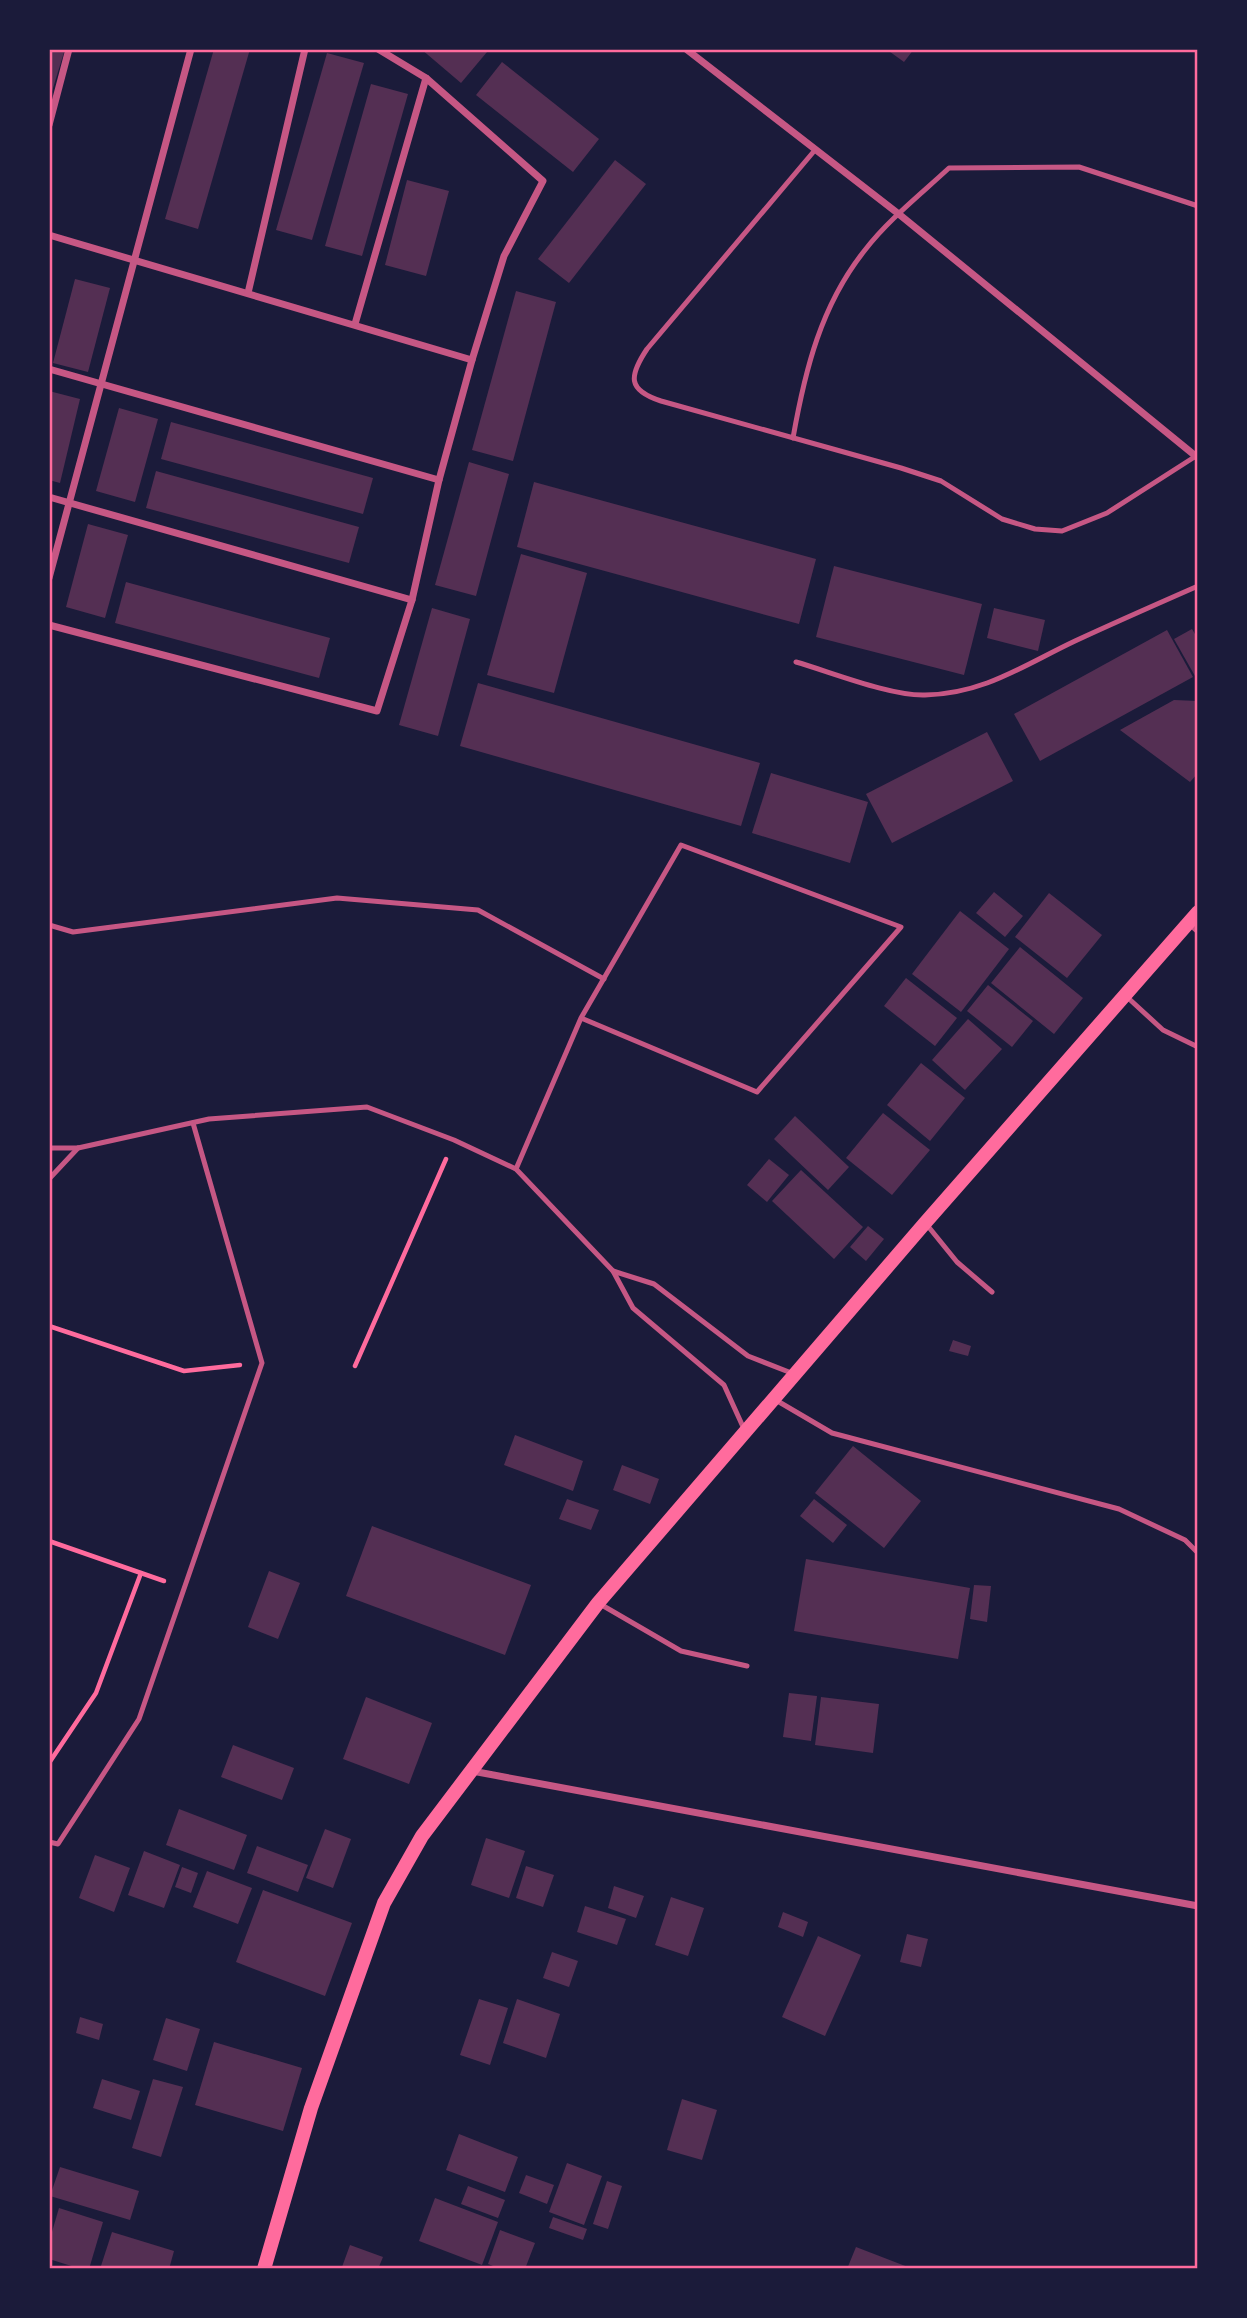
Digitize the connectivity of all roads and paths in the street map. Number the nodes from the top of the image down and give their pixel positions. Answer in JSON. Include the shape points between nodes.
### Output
{"nodes":[{"id":1,"x":69,"y":49,"type":"edge"},
{"id":2,"x":191,"y":49,"type":"edge"},
{"id":3,"x":305,"y":49,"type":"edge"},
{"id":4,"x":378,"y":49,"type":"edge"},
{"id":5,"x":685,"y":49,"type":"edge"},
{"id":6,"x":426,"y":78,"type":"junction"},
{"id":7,"x":49,"y":125,"type":"edge"},
{"id":8,"x":814,"y":150,"type":"junction"},
{"id":9,"x":1198,"y":206,"type":"edge"},
{"id":10,"x":900,"y":215,"type":"junction"},
{"id":11,"x":49,"y":235,"type":"edge"},
{"id":12,"x":136,"y":261,"type":"junction"},
{"id":13,"x":248,"y":293,"type":"junction"},
{"id":14,"x":355,"y":324,"type":"junction"},
{"id":15,"x":472,"y":360,"type":"junction"},
{"id":16,"x":49,"y":369,"type":"edge"},
{"id":17,"x":100,"y":383,"type":"junction"},
{"id":18,"x":793,"y":438,"type":"junction"},
{"id":19,"x":1197,"y":457,"type":"edge"},
{"id":20,"x":439,"y":480,"type":"junction"},
{"id":21,"x":49,"y":497,"type":"edge"},
{"id":22,"x":69,"y":503,"type":"junction"},
{"id":23,"x":49,"y":578,"type":"edge"},
{"id":24,"x":1198,"y":586,"type":"edge"},
{"id":25,"x":412,"y":600,"type":"junction"},
{"id":26,"x":49,"y":625,"type":"edge"},
{"id":27,"x":796,"y":662,"type":"dead end"},
{"id":28,"x":1195,"y":923,"type":"edge"},
{"id":29,"x":49,"y":925,"type":"edge"},
{"id":30,"x":604,"y":979,"type":"junction"},
{"id":31,"x":1125,"y":995,"type":"junction"},
{"id":32,"x":582,"y":1018,"type":"junction"},
{"id":33,"x":1198,"y":1047,"type":"edge"},
{"id":34,"x":193,"y":1123,"type":"junction"},
{"id":35,"x":454,"y":1140,"type":"junction"},
{"id":36,"x":49,"y":1148,"type":"edge"},
{"id":37,"x":78,"y":1148,"type":"junction"},
{"id":38,"x":516,"y":1169,"type":"junction"},
{"id":39,"x":49,"y":1179,"type":"edge"},
{"id":40,"x":925,"y":1223,"type":"junction"},
{"id":41,"x":613,"y":1271,"type":"junction"},
{"id":42,"x":992,"y":1292,"type":"dead end"},
{"id":43,"x":49,"y":1326,"type":"edge"},
{"id":44,"x":262,"y":1363,"type":"junction"},
{"id":45,"x":355,"y":1366,"type":"dead end"},
{"id":46,"x":794,"y":1374,"type":"junction"},
{"id":47,"x":773,"y":1398,"type":"junction"},
{"id":48,"x":745,"y":1431,"type":"junction"},
{"id":49,"x":49,"y":1541,"type":"edge"},
{"id":50,"x":1198,"y":1553,"type":"edge"},
{"id":51,"x":141,"y":1573,"type":"junction"},
{"id":52,"x":184,"y":1588,"type":"junction"},
{"id":53,"x":597,"y":1603,"type":"junction"},
{"id":54,"x":747,"y":1666,"type":"dead end"},
{"id":55,"x":49,"y":1762,"type":"edge"},
{"id":56,"x":471,"y":1770,"type":"junction"},
{"id":57,"x":49,"y":1842,"type":"edge"},
{"id":58,"x":1198,"y":1906,"type":"edge"},
{"id":59,"x":264,"y":2269,"type":"edge"}],
"edges":[{"from":1,"to":7,"type":"street"},
{"from":2,"to":12,"type":"street"},
{"from":3,"to":13,"type":"street"},
{"from":4,"to":6,"type":"street"},
{"from":5,"to":8,"type":"street"},
{"from":6,"to":14,"type":"street"},
{"from":6,"to":15,"type":"street","via":[[543,181],[504,256]]},
{"from":8,"to":10,"type":"street"},
{"from":8,"to":18,"type":"lane","via":[[647,349],[635,366],[633,379],[645,396]]},
{"from":9,"to":10,"type":"lane","via":[[1079,167],[949,168]]},
{"from":10,"to":18,"type":"lane","via":[[866,248],[824,317],[802,388]]},
{"from":10,"to":19,"type":"street"},
{"from":11,"to":12,"type":"street"},
{"from":12,"to":13,"type":"street"},
{"from":12,"to":17,"type":"street"},
{"from":13,"to":14,"type":"street"},
{"from":14,"to":15,"type":"street"},
{"from":15,"to":20,"type":"street"},
{"from":16,"to":17,"type":"street"},
{"from":17,"to":20,"type":"street"},
{"from":17,"to":22,"type":"street"},
{"from":18,"to":19,"type":"lane","via":[[941,481],[1002,519],[1062,531],[1107,513]]},
{"from":20,"to":25,"type":"street"},
{"from":21,"to":22,"type":"street"},
{"from":22,"to":23,"type":"street"},
{"from":22,"to":25,"type":"street"},
{"from":24,"to":27,"type":"lane","via":[[993,682],[955,693],[898,692]]},
{"from":25,"to":26,"type":"street","via":[[377,711]]},
{"from":28,"to":31,"type":"main road"},
{"from":29,"to":30,"type":"lane","via":[[73,932],[337,898],[478,909]]},
{"from":30,"to":32,"type":"lane"},
{"from":30,"to":32,"type":"lane","via":[[681,845],[901,927],[757,1092]]},
{"from":31,"to":33,"type":"lane","via":[[1163,1030]]},
{"from":31,"to":40,"type":"main road"},
{"from":32,"to":38,"type":"lane"},
{"from":34,"to":35,"type":"lane","via":[[367,1107]]},
{"from":34,"to":37,"type":"lane"},
{"from":34,"to":44,"type":"lane"},
{"from":35,"to":38,"type":"lane"},
{"from":35,"to":45,"type":"path"},
{"from":36,"to":37,"type":"lane"},
{"from":37,"to":39,"type":"lane"},
{"from":38,"to":41,"type":"lane"},
{"from":40,"to":42,"type":"lane","via":[[957,1262]]},
{"from":40,"to":46,"type":"main road"},
{"from":41,"to":46,"type":"lane","via":[[654,1284],[748,1356]]},
{"from":41,"to":48,"type":"lane","via":[[633,1308],[724,1385]]},
{"from":43,"to":44,"type":"path","via":[[184,1371]]},
{"from":44,"to":52,"type":"lane"},
{"from":46,"to":47,"type":"main road"},
{"from":47,"to":48,"type":"main road"},
{"from":47,"to":50,"type":"lane","via":[[832,1433],[1119,1509],[1185,1540]]},
{"from":48,"to":53,"type":"main road"},
{"from":49,"to":51,"type":"path"},
{"from":51,"to":52,"type":"path"},
{"from":51,"to":55,"type":"path","via":[[96,1693]]},
{"from":52,"to":57,"type":"lane","via":[[139,1718],[58,1844]]},
{"from":53,"to":54,"type":"lane","via":[[681,1651]]},
{"from":53,"to":56,"type":"main road"},
{"from":56,"to":58,"type":"street"},
{"from":56,"to":59,"type":"main road","via":[[422,1836],[384,1903],[311,2108]]}]}
